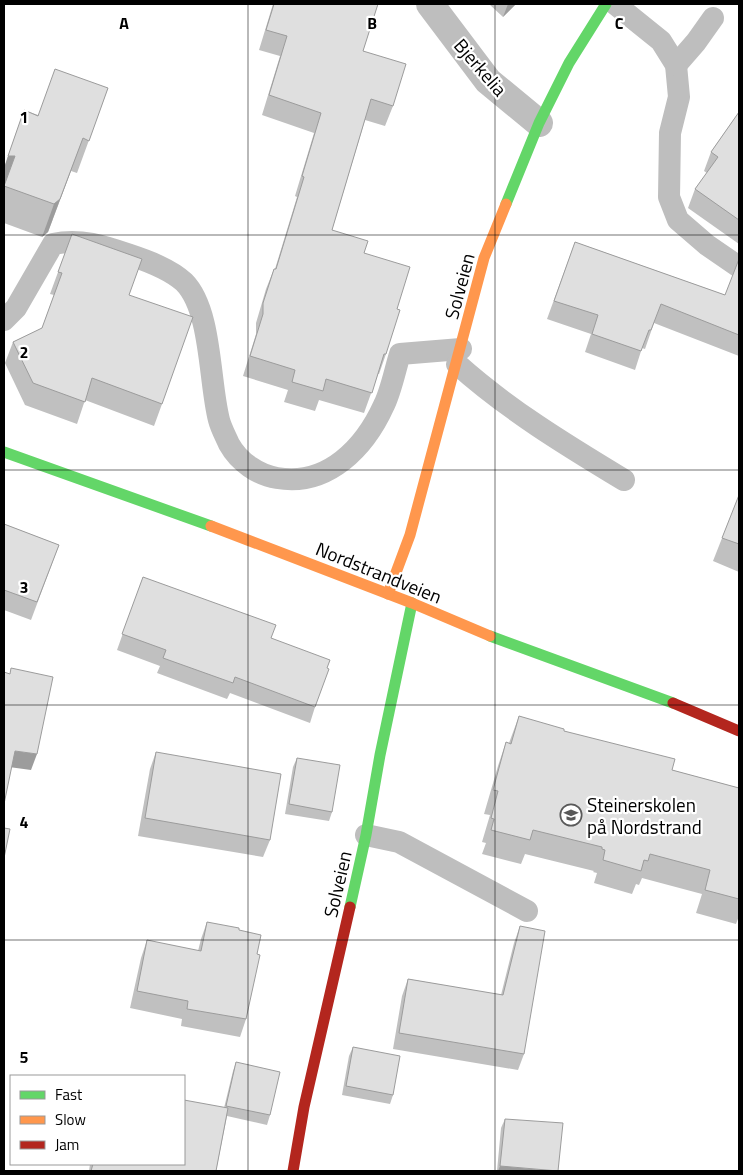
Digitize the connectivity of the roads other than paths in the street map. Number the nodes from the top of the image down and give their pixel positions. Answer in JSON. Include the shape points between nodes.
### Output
{"nodes":[{"id":1,"x":430,"y":4,"type":"edge"},
{"id":2,"x":606,"y":4,"type":"edge"},
{"id":3,"x":615,"y":4,"type":"edge"},
{"id":4,"x":713,"y":18,"type":"dead end"},
{"id":5,"x":676,"y":65,"type":"junction"},
{"id":6,"x":539,"y":123,"type":"junction"},
{"id":7,"x":739,"y":267,"type":"edge"},
{"id":8,"x":4,"y":320,"type":"edge"},
{"id":9,"x":459,"y":356,"type":"junction"},
{"id":10,"x":4,"y":452,"type":"edge"},
{"id":11,"x":624,"y":480,"type":"dead end"},
{"id":12,"x":388,"y":594,"type":"junction"},
{"id":13,"x":412,"y":603,"type":"junction"},
{"id":14,"x":739,"y":731,"type":"edge"},
{"id":15,"x":366,"y":835,"type":"junction"},
{"id":16,"x":527,"y":911,"type":"dead end"},
{"id":17,"x":293,"y":1171,"type":"edge"}],
"edges":[{"from":1,"to":6,"type":"street","name":"Bjerkelia","via":[[488,81]]},
{"from":2,"to":6,"type":"street","name":"Solveien","via":[[569,63]]},
{"from":3,"to":5,"type":"lane","via":[[661,41]]},
{"from":4,"to":5,"type":"lane"},
{"from":5,"to":7,"type":"lane","via":[[679,96],[670,133],[669,197],[678,220],[706,245]]},
{"from":6,"to":9,"type":"street","name":"Solveien","via":[[484,258]]},
{"from":8,"to":9,"type":"lane","via":[[16,308],[53,244],[89,242],[168,271],[184,282],[204,322],[219,421],[230,446],[255,471],[280,478],[301,479],[319,474],[341,462],[358,447],[385,403],[400,354]]},
{"from":9,"to":11,"type":"lane","via":[[483,388]]},
{"from":9,"to":12,"type":"street","name":"Solveien","via":[[410,535]]},
{"from":10,"to":12,"type":"street","name":"Nordstrandveien","via":[[252,541]]},
{"from":12,"to":13,"type":"street","name":"Nordstrandveien"},
{"from":13,"to":14,"type":"street","name":"Nordstrandveien","via":[[473,630],[693,710]]},
{"from":13,"to":15,"type":"street","name":"Solveien"},
{"from":15,"to":16,"type":"lane","via":[[398,842]]},
{"from":15,"to":17,"type":"street","name":"Solveien","via":[[304,1107]]}]}
